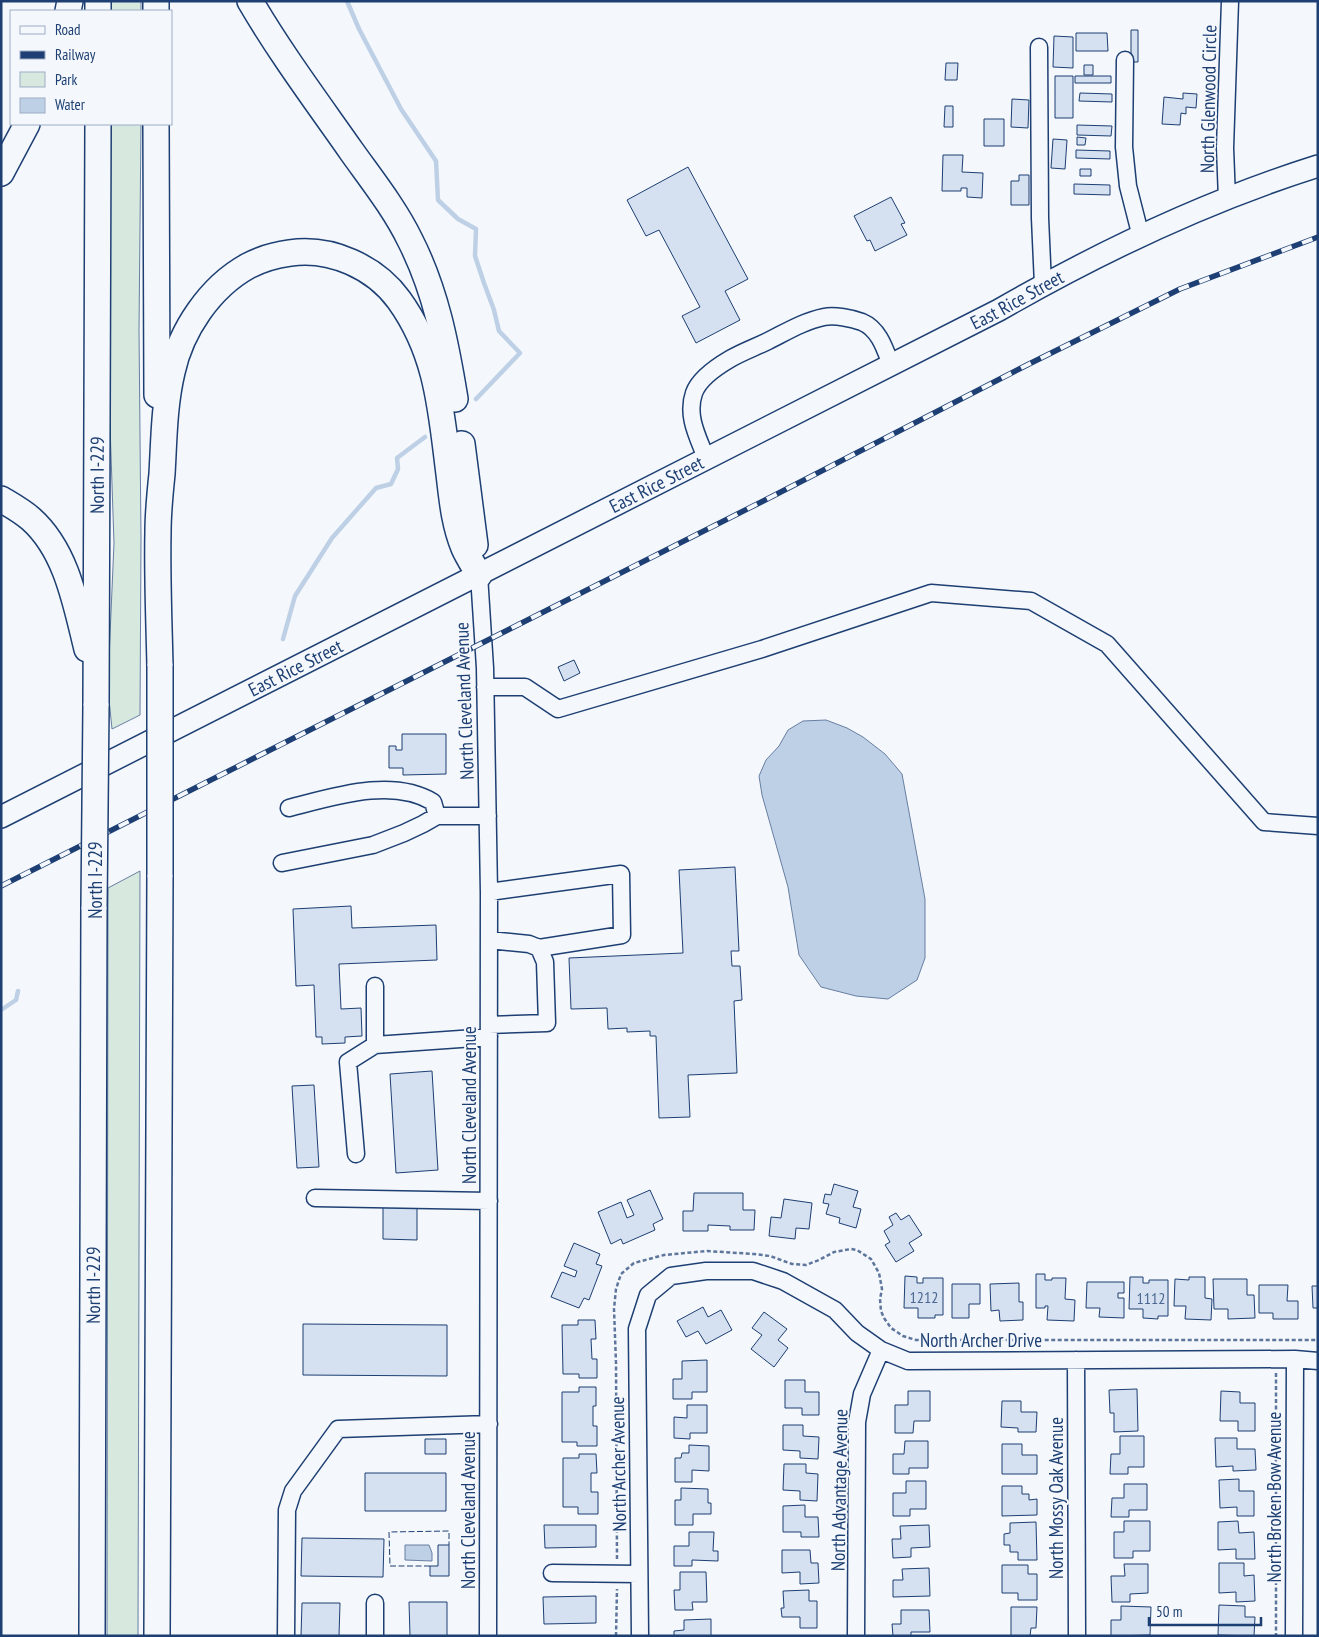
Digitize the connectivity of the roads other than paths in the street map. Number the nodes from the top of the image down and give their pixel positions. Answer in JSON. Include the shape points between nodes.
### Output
{"nodes":[{"id":1,"x":250,"y":1,"type":"edge"},
{"id":2,"x":1230,"y":1,"type":"edge"},
{"id":3,"x":1039,"y":47,"type":"dead end"},
{"id":4,"x":1125,"y":60,"type":"dead end"},
{"id":5,"x":27,"y":125,"type":"edge"},
{"id":6,"x":98,"y":125,"type":"edge"},
{"id":7,"x":156,"y":125,"type":"edge"},
{"id":8,"x":1318,"y":166,"type":"edge"},
{"id":9,"x":1,"y":173,"type":"edge"},
{"id":10,"x":1226,"y":199,"type":"junction"},
{"id":11,"x":1140,"y":237,"type":"junction"},
{"id":12,"x":1043,"y":285,"type":"junction"},
{"id":13,"x":891,"y":365,"type":"junction"},
{"id":14,"x":706,"y":458,"type":"junction"},
{"id":15,"x":1,"y":500,"type":"edge"},
{"id":16,"x":158,"y":532,"type":"junction"},
{"id":17,"x":479,"y":575,"type":"junction"},
{"id":18,"x":485,"y":687,"type":"junction"},
{"id":19,"x":96,"y":694,"type":"junction"},
{"id":20,"x":289,"y":808,"type":"dead end"},
{"id":21,"x":437,"y":816,"type":"junction"},
{"id":22,"x":488,"y":816,"type":"junction"},
{"id":23,"x":1,"y":817,"type":"edge"},
{"id":24,"x":1318,"y":826,"type":"edge"},
{"id":25,"x":282,"y":864,"type":"dead end"},
{"id":26,"x":489,"y":892,"type":"junction"},
{"id":27,"x":489,"y":940,"type":"junction"},
{"id":28,"x":539,"y":948,"type":"junction"},
{"id":29,"x":375,"y":986,"type":"dead end"},
{"id":30,"x":489,"y":1031,"type":"junction"},
{"id":31,"x":375,"y":1045,"type":"junction"},
{"id":32,"x":356,"y":1154,"type":"dead end"},
{"id":33,"x":315,"y":1198,"type":"dead end"},
{"id":34,"x":489,"y":1201,"type":"junction"},
{"id":35,"x":648,"y":1295,"type":"joint"},
{"id":36,"x":881,"y":1350,"type":"junction"},
{"id":37,"x":1295,"y":1359,"type":"junction"},
{"id":38,"x":1076,"y":1360,"type":"junction"},
{"id":39,"x":1318,"y":1361,"type":"edge"},
{"id":40,"x":489,"y":1424,"type":"junction"},
{"id":41,"x":552,"y":1573,"type":"dead end"},
{"id":42,"x":639,"y":1574,"type":"junction"},
{"id":43,"x":375,"y":1603,"type":"dead end"},
{"id":44,"x":92,"y":1636,"type":"edge"},
{"id":45,"x":157,"y":1636,"type":"edge"},
{"id":46,"x":286,"y":1636,"type":"edge"},
{"id":47,"x":375,"y":1636,"type":"edge"},
{"id":48,"x":488,"y":1636,"type":"edge"},
{"id":49,"x":640,"y":1636,"type":"edge"},
{"id":50,"x":856,"y":1636,"type":"edge"},
{"id":51,"x":1077,"y":1636,"type":"edge"},
{"id":52,"x":1294,"y":1636,"type":"edge"}],
"edges":[{"from":1,"to":17,"type":"highway","via":[[269,34],[388,203],[410,239],[426,277],[450,364]]},
{"from":2,"to":10,"type":"street","name":"North Glenwood Circle","via":[[1224,148]]},
{"from":3,"to":12,"type":"street"},
{"from":4,"to":11,"type":"street","via":[[1125,156],[1128,186]]},
{"from":5,"to":9,"type":"highway"},
{"from":6,"to":19,"type":"highway","name":"North I-229"},
{"from":7,"to":16,"type":"highway"},
{"from":8,"to":10,"type":"main road","name":"East Rice Street"},
{"from":10,"to":11,"type":"main road","name":"East Rice Street"},
{"from":11,"to":12,"type":"main road","name":"East Rice Street"},
{"from":12,"to":13,"type":"main road","name":"East Rice Street"},
{"from":13,"to":14,"type":"main road","name":"East Rice Street"},
{"from":13,"to":14,"type":"street","via":[[882,342],[872,329],[862,323],[826,317],[809,321],[730,360],[705,378],[695,390],[691,418]]},
{"from":14,"to":17,"type":"main road","name":"East Rice Street"},
{"from":15,"to":19,"type":"highway","via":[[31,519],[47,538],[60,562],[73,592]]},
{"from":16,"to":17,"type":"highway","via":[[166,404],[172,371],[181,344],[198,313],[227,280],[250,265],[277,255],[317,252],[349,261],[382,282],[398,299],[419,332],[437,389],[455,520],[464,548]]},
{"from":16,"to":45,"type":"highway","bridge":true},
{"from":17,"to":18,"type":"street","name":"North Cleveland Avenue"},
{"from":17,"to":23,"type":"main road","name":"East Rice Street"},
{"from":18,"to":22,"type":"street","name":"North Cleveland Avenue"},
{"from":18,"to":24,"type":"street","via":[[525,687],[558,709],[762,649],[931,593],[1030,601],[1107,644],[1264,822]]},
{"from":19,"to":44,"type":"highway","name":"North I-229","bridge":true},
{"from":20,"to":21,"type":"street","via":[[366,791],[404,791],[433,802]]},
{"from":21,"to":22,"type":"street"},
{"from":21,"to":25,"type":"street","via":[[373,845]]},
{"from":22,"to":26,"type":"street","name":"North Cleveland Avenue"},
{"from":26,"to":27,"type":"street","name":"North Cleveland Avenue"},
{"from":26,"to":28,"type":"street","via":[[621,874],[622,935]]},
{"from":27,"to":28,"type":"street"},
{"from":27,"to":30,"type":"street","name":"North Cleveland Avenue"},
{"from":28,"to":30,"type":"street","via":[[545,962],[547,1022]]},
{"from":29,"to":31,"type":"street"},
{"from":30,"to":31,"type":"street"},
{"from":30,"to":34,"type":"street","name":"North Cleveland Avenue"},
{"from":31,"to":32,"type":"street","via":[[348,1062]]},
{"from":33,"to":34,"type":"street"},
{"from":34,"to":40,"type":"street","name":"North Cleveland Avenue"},
{"from":35,"to":36,"type":"street","name":"North Archer Drive","via":[[671,1276],[706,1271],[753,1271],[784,1281],[835,1310]]},
{"from":35,"to":42,"type":"street","name":"North Archer Avenue","via":[[637,1329]]},
{"from":36,"to":38,"type":"street","name":"North Archer Drive","via":[[908,1360]]},
{"from":36,"to":50,"type":"street","name":"North Advantage Avenue","via":[[862,1394],[857,1422]]},
{"from":37,"to":38,"type":"street","name":"North Archer Drive"},
{"from":37,"to":39,"type":"street","name":"North Archer Drive"},
{"from":37,"to":52,"type":"street","name":"North Broken Bow Avenue"},
{"from":38,"to":51,"type":"street","name":"North Mossy Oak Avenue"},
{"from":40,"to":46,"type":"street","via":[[338,1430],[294,1491],[287,1510]]},
{"from":40,"to":48,"type":"street","name":"North Cleveland Avenue"},
{"from":41,"to":42,"type":"street"},
{"from":42,"to":49,"type":"street","name":"North Archer Avenue"},
{"from":43,"to":47,"type":"street"}]}
